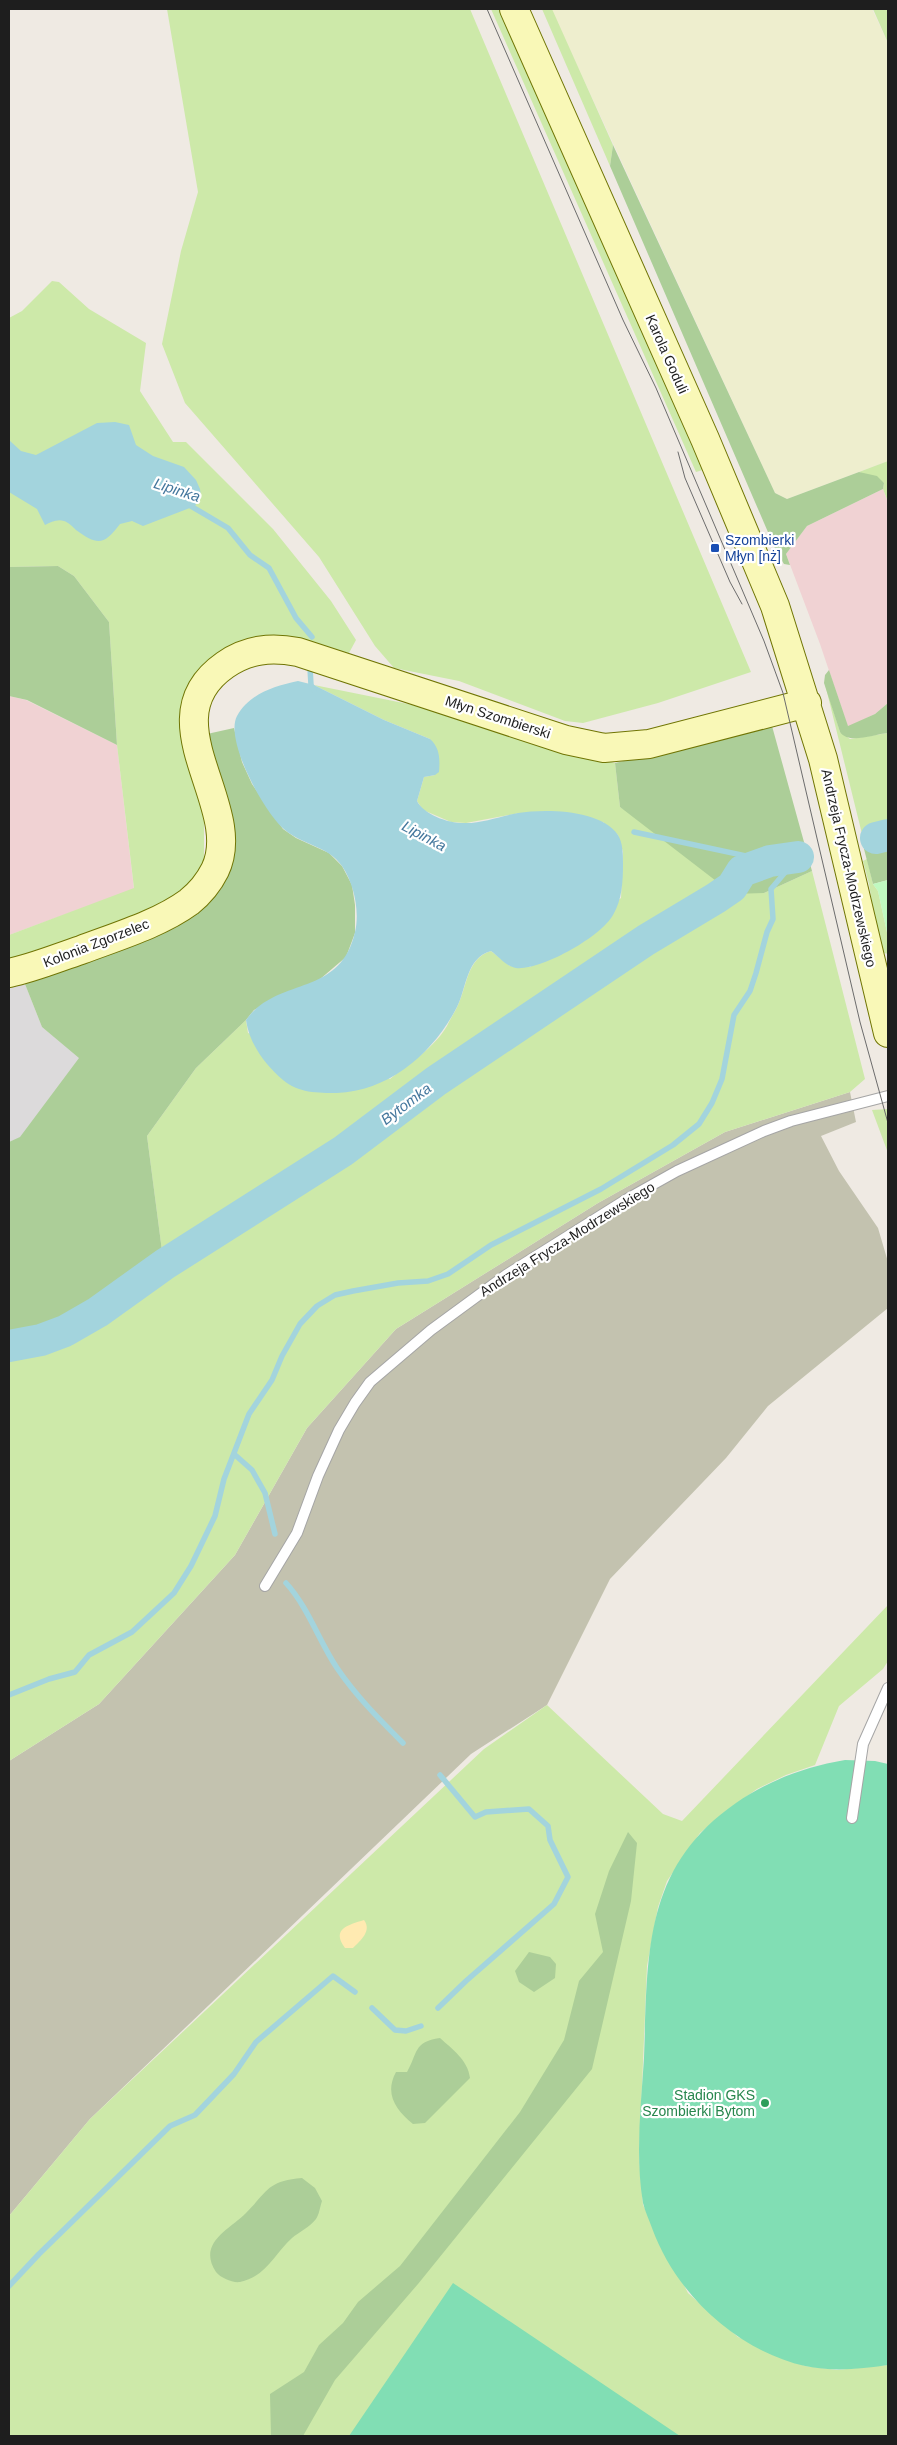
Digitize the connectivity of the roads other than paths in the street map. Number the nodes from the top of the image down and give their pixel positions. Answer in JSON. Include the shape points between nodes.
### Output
{"nodes":[{"id":1,"x":514,"y":9,"type":"edge"},
{"id":2,"x":203,"y":688,"type":"joint"},
{"id":3,"x":807,"y":703,"type":"junction"},
{"id":4,"x":9,"y":973,"type":"edge"},
{"id":5,"x":888,"y":1033,"type":"edge"},
{"id":6,"x":888,"y":1096,"type":"edge"},
{"id":7,"x":265,"y":1586,"type":"dead end"},
{"id":8,"x":888,"y":1688,"type":"edge"},
{"id":9,"x":852,"y":1818,"type":"dead end"}],
"edges":[{"from":1,"to":3,"type":"main road","name":"Karola Goduli","via":[[756,558]]},
{"from":2,"to":3,"type":"main road","name":"Młyn Szombierski","via":[[234,659],[252,652],[280,649],[298,652],[566,740],[604,748],[650,744]]},
{"from":2,"to":4,"type":"main road","name":"Kolonia Zgorzelec","via":[[197,701],[197,750],[220,826],[221,851],[205,886],[188,902],[138,929]]},
{"from":3,"to":5,"type":"main road","name":"Andrzeja Frycza-Modrzewskiego"},
{"from":6,"to":7,"type":"lane","name":"Andrzeja Frycza-Modrzewskiego","via":[[764,1131],[677,1171],[506,1275],[431,1330],[370,1382],[354,1404],[318,1476],[297,1533]]},
{"from":8,"to":9,"type":"lane","via":[[863,1744]]}]}
